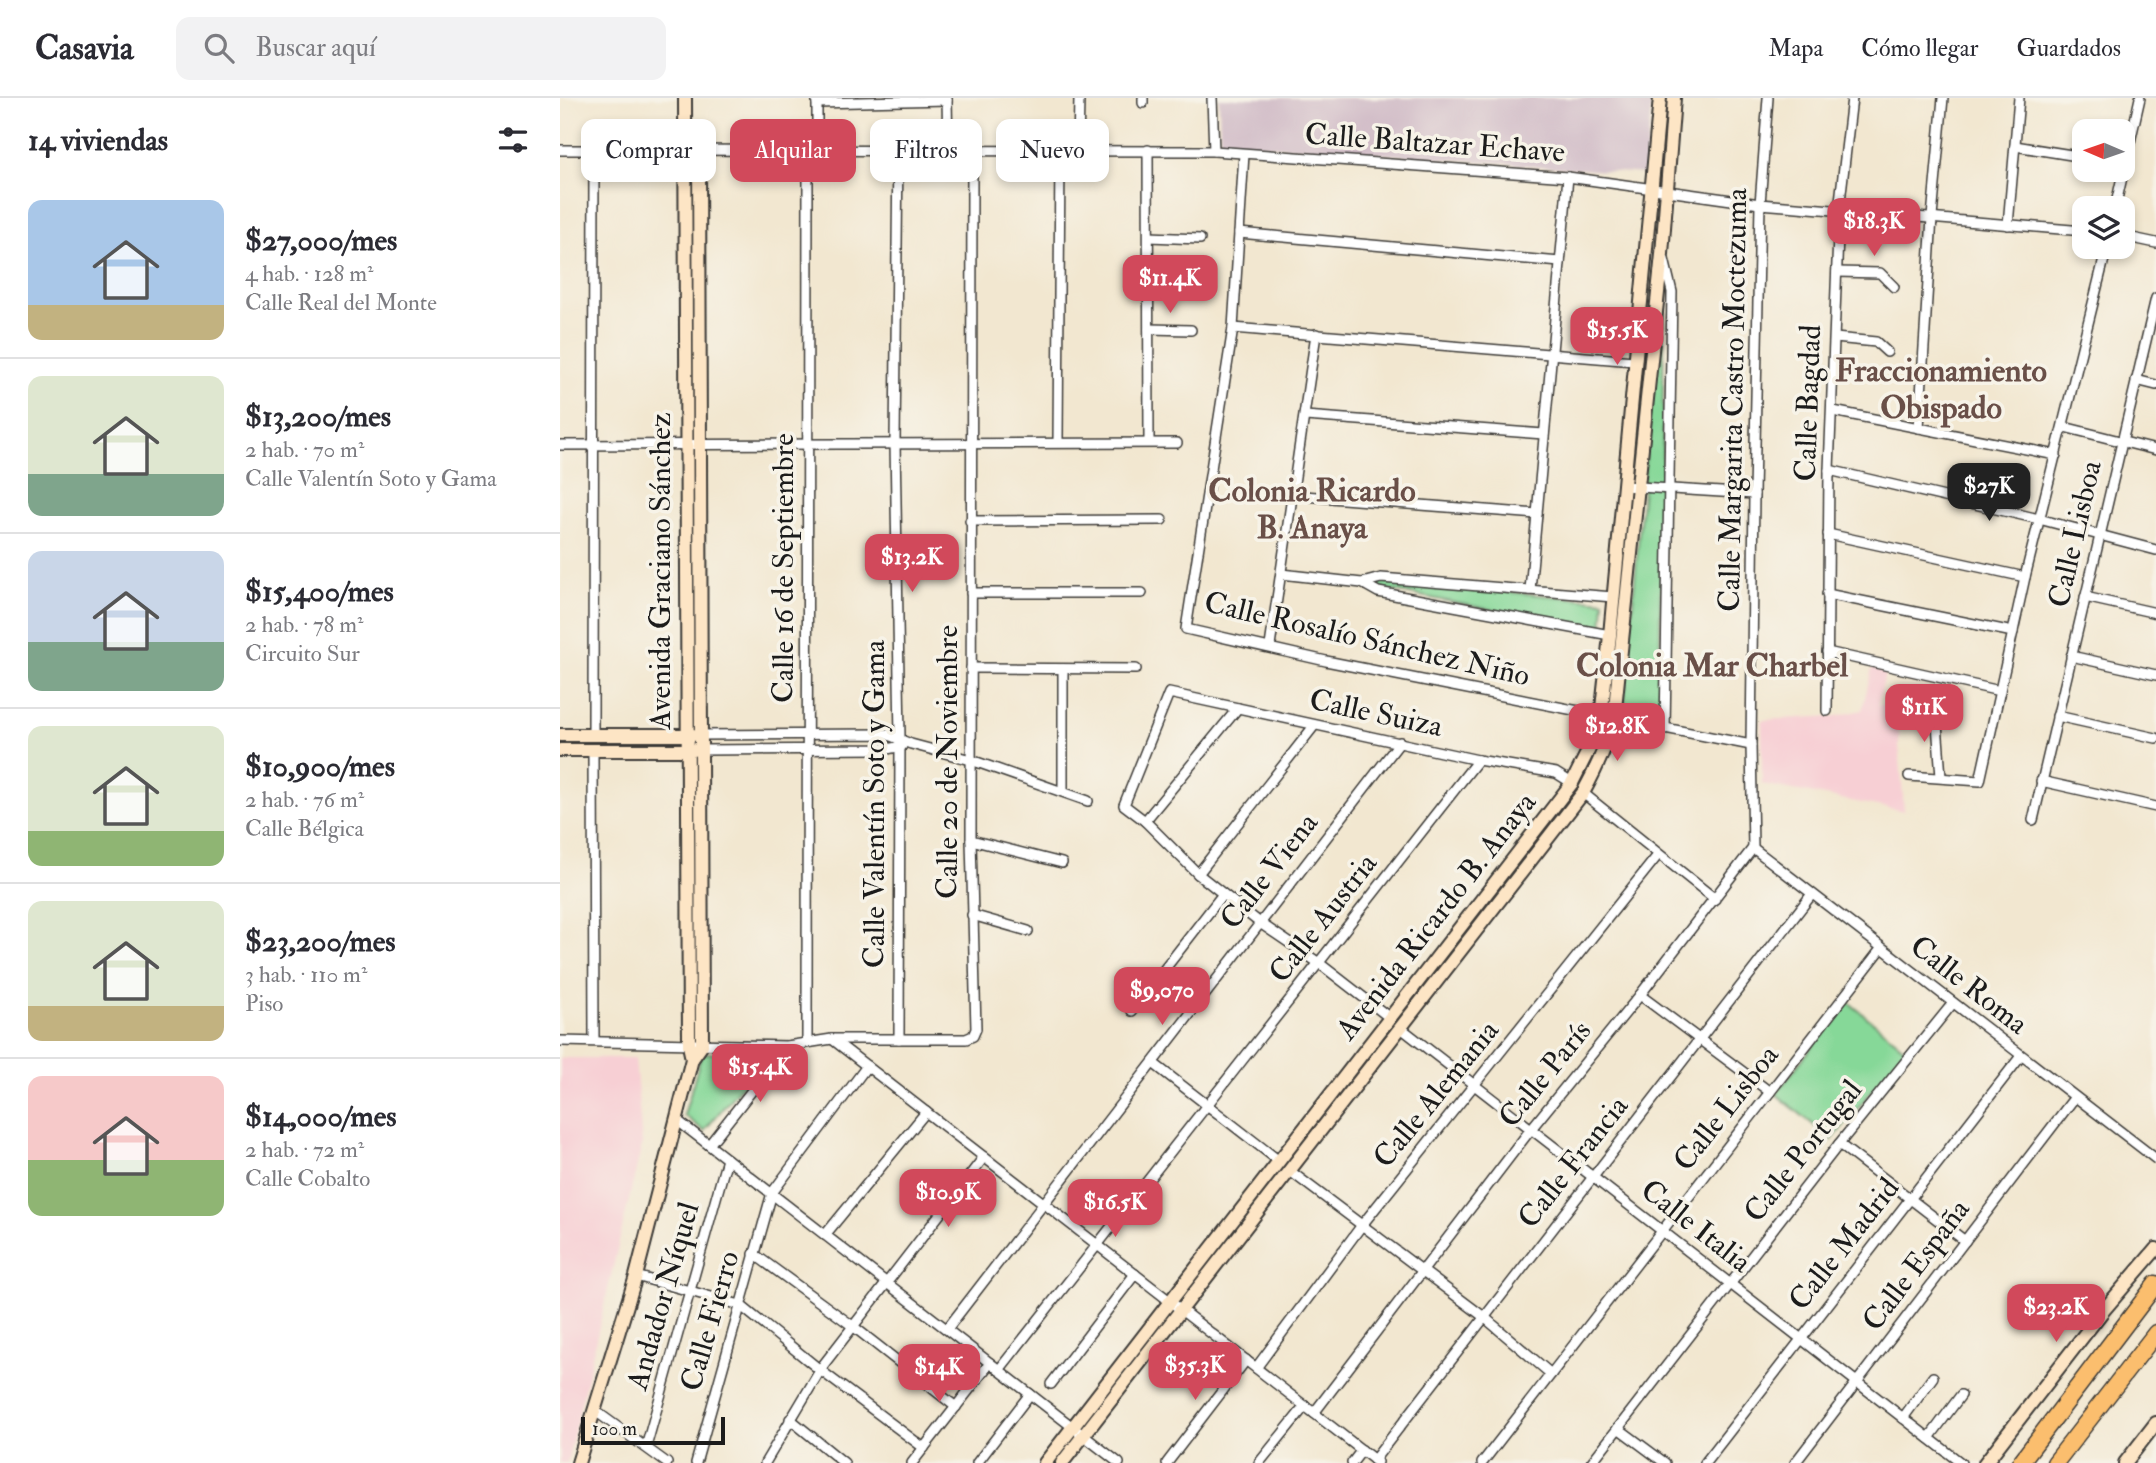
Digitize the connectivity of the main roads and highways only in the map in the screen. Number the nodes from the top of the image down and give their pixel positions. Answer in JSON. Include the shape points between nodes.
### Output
{"nodes":[{"id":1,"x":685,"y":98,"type":"edge"},
{"id":2,"x":1660,"y":98,"type":"edge"},
{"id":3,"x":1674,"y":98,"type":"edge"},
{"id":4,"x":698,"y":182,"type":"edge"},
{"id":5,"x":693,"y":444,"type":"junction"},
{"id":6,"x":1607,"y":718,"type":"junction"},
{"id":7,"x":560,"y":735,"type":"edge"},
{"id":8,"x":687,"y":735,"type":"junction"},
{"id":9,"x":701,"y":736,"type":"junction"},
{"id":10,"x":560,"y":750,"type":"edge"},
{"id":11,"x":687,"y":750,"type":"junction"},
{"id":12,"x":701,"y":750,"type":"junction"},
{"id":13,"x":703,"y":891,"type":"junction"},
{"id":14,"x":688,"y":892,"type":"junction"},
{"id":15,"x":1432,"y":963,"type":"junction"},
{"id":16,"x":1444,"y":972,"type":"junction"},
{"id":17,"x":696,"y":1045,"type":"junction"},
{"id":18,"x":1347,"y":1074,"type":"junction"},
{"id":19,"x":1358,"y":1083,"type":"junction"},
{"id":20,"x":2156,"y":1249,"type":"edge"},
{"id":21,"x":2156,"y":1274,"type":"edge"},
{"id":22,"x":2156,"y":1284,"type":"edge"},
{"id":23,"x":2142,"y":1302,"type":"junction"},
{"id":24,"x":1176,"y":1306,"type":"junction"},
{"id":25,"x":2156,"y":1333,"type":"edge"},
{"id":26,"x":2150,"y":1344,"type":"edge"},
{"id":27,"x":2156,"y":1423,"type":"edge"},
{"id":28,"x":1078,"y":1432,"type":"junction"},
{"id":29,"x":578,"y":1463,"type":"edge"},
{"id":30,"x":1045,"y":1463,"type":"edge"},
{"id":31,"x":1062,"y":1463,"type":"edge"},
{"id":32,"x":1985,"y":1463,"type":"edge"},
{"id":33,"x":2020,"y":1463,"type":"edge"},
{"id":34,"x":2055,"y":1463,"type":"edge"},
{"id":35,"x":2125,"y":1463,"type":"edge"}],
"edges":[{"from":1,"to":5,"type":"main road","name":"Avenida Graciano Sánchez"},
{"from":2,"to":6,"type":"main road","name":"Avenida Ricardo B. Anaya","via":[[1613,597]]},
{"from":3,"to":6,"type":"main road","name":"Avenida Ricardo B. Anaya","via":[[1637,487]]},
{"from":4,"to":5,"type":"main road","name":"Avenida Graciano Sánchez"},
{"from":5,"to":8,"type":"main road","name":"Avenida Graciano Sánchez"},
{"from":5,"to":9,"type":"main road","name":"Avenida Graciano Sánchez"},
{"from":6,"to":15,"type":"main road","name":"Avenida Ricardo B. Anaya","via":[[1572,783]]},
{"from":6,"to":16,"type":"main road","name":"Avenida Ricardo B. Anaya","via":[[1607,745],[1583,793]]},
{"from":7,"to":8,"type":"main road"},
{"from":8,"to":9,"type":"main road"},
{"from":8,"to":11,"type":"main road","name":"Avenida Graciano Sánchez"},
{"from":9,"to":12,"type":"main road","name":"Avenida Graciano Sánchez"},
{"from":10,"to":11,"type":"main road"},
{"from":11,"to":12,"type":"main road"},
{"from":11,"to":14,"type":"main road","name":"Avenida Graciano Sánchez"},
{"from":12,"to":13,"type":"main road","name":"Avenida Graciano Sánchez"},
{"from":13,"to":14,"type":"main road"},
{"from":13,"to":17,"type":"main road","name":"Avenida Graciano Sánchez"},
{"from":14,"to":17,"type":"main road","name":"Avenida Graciano Sánchez"},
{"from":15,"to":16,"type":"main road"},
{"from":15,"to":18,"type":"main road","name":"Avenida Ricardo B. Anaya"},
{"from":16,"to":19,"type":"main road","name":"Avenida Ricardo B. Anaya"},
{"from":17,"to":29,"type":"main road","via":[[636,1276]]},
{"from":18,"to":19,"type":"main road"},
{"from":18,"to":24,"type":"main road","name":"Avenida Ricardo B. Anaya"},
{"from":19,"to":24,"type":"main road","name":"Avenida Ricardo B. Anaya"},
{"from":20,"to":32,"type":"main road"},
{"from":21,"to":23,"type":"highway"},
{"from":22,"to":23,"type":"highway"},
{"from":23,"to":33,"type":"highway"},
{"from":24,"to":28,"type":"main road","name":"Avenida Ricardo B. Anaya"},
{"from":25,"to":26,"type":"highway"},
{"from":26,"to":34,"type":"highway"},
{"from":27,"to":35,"type":"main road"},
{"from":28,"to":30,"type":"main road","name":"Avenida Ricardo B. Anaya"},
{"from":28,"to":31,"type":"main road","name":"Avenida Ricardo B. Anaya"}]}
